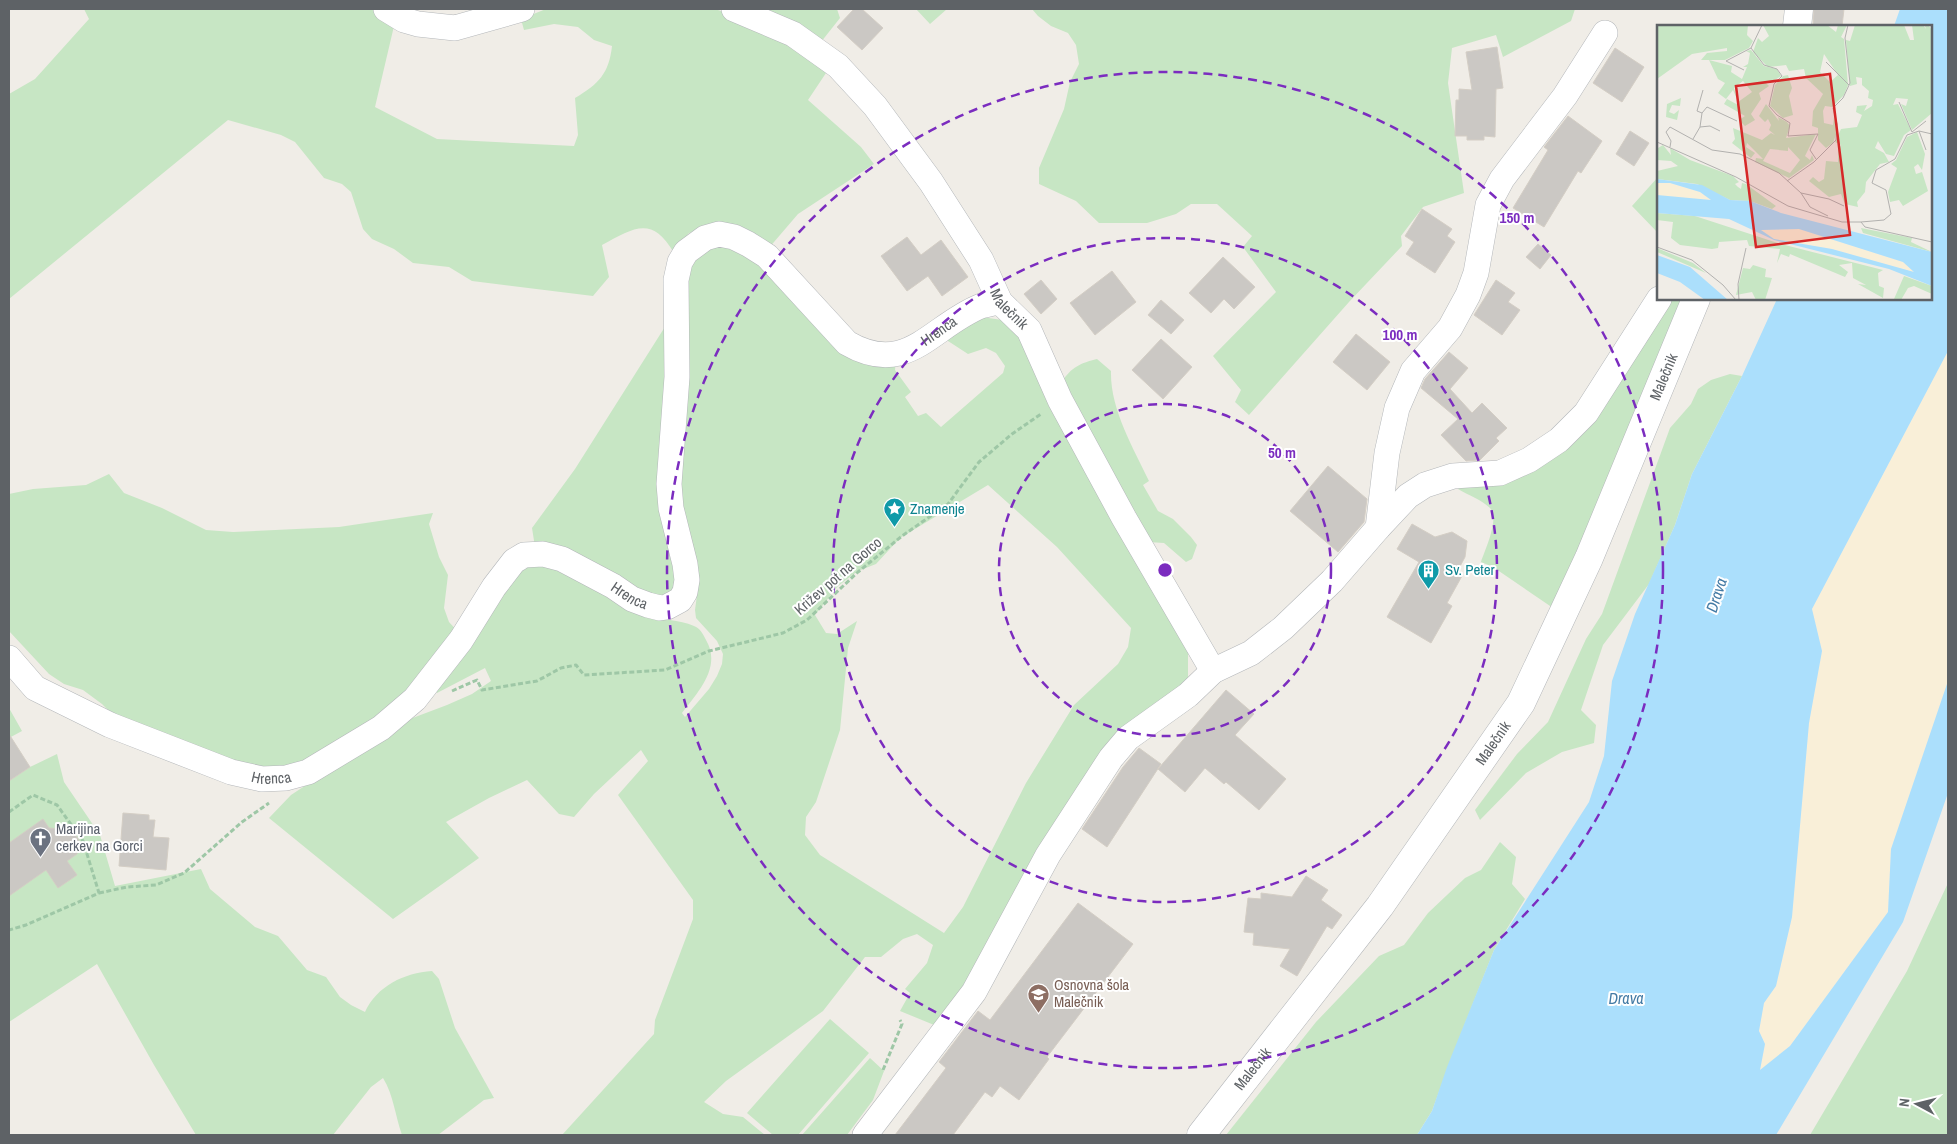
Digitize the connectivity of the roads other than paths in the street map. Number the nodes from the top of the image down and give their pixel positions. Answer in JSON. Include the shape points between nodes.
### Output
{"nodes":[{"id":1,"x":386,"y":9,"type":"edge"},
{"id":2,"x":522,"y":9,"type":"edge"},
{"id":3,"x":734,"y":9,"type":"edge"},
{"id":4,"x":1799,"y":9,"type":"edge"},
{"id":5,"x":1797,"y":25,"type":"edge"},
{"id":6,"x":1605,"y":33,"type":"dead end"},
{"id":7,"x":1658,"y":300,"type":"edge"},
{"id":8,"x":1696,"y":300,"type":"edge"},
{"id":9,"x":1000,"y":302,"type":"junction"},
{"id":10,"x":1378,"y":528,"type":"junction"},
{"id":11,"x":9,"y":658,"type":"edge"},
{"id":12,"x":1213,"y":672,"type":"junction"},
{"id":13,"x":865,"y":1135,"type":"edge"},
{"id":14,"x":1201,"y":1135,"type":"edge"}],
"edges":[{"from":1,"to":2,"type":"street","via":[[411,22],[456,28]]},
{"from":3,"to":9,"type":"street","name":"Malečnik","via":[[794,34],[838,66],[875,106],[931,182],[976,252]]},
{"from":4,"to":5,"type":"street"},
{"from":6,"to":10,"type":"street","via":[[1564,96],[1502,178],[1488,205],[1476,273],[1468,295],[1450,328],[1413,371],[1397,408],[1387,454]]},
{"from":7,"to":10,"type":"street","via":[[1586,413],[1559,440],[1530,460],[1500,473],[1453,476],[1425,485],[1408,496]]},
{"from":8,"to":14,"type":"street","name":"Malečnik","via":[[1589,558],[1521,703],[1380,906]]},
{"from":9,"to":11,"type":"street","name":"Hrenca","via":[[981,306],[914,348],[892,355],[874,355],[847,343],[767,256],[734,237],[719,234],[704,238],[686,252],[676,280],[677,377],[669,484],[687,580],[680,600],[667,607],[648,605],[562,559],[543,554],[524,555],[514,561],[494,587],[461,640],[416,699],[381,728],[308,772],[286,778],[262,779],[231,772],[110,725],[35,688]]},
{"from":9,"to":12,"type":"street","name":"Malečnik","via":[[1029,330],[1060,400]]},
{"from":10,"to":12,"type":"street","via":[[1332,581],[1284,628],[1251,653]]},
{"from":12,"to":13,"type":"street","via":[[1188,695],[1128,738],[1111,758],[1048,856],[974,992]]}]}
